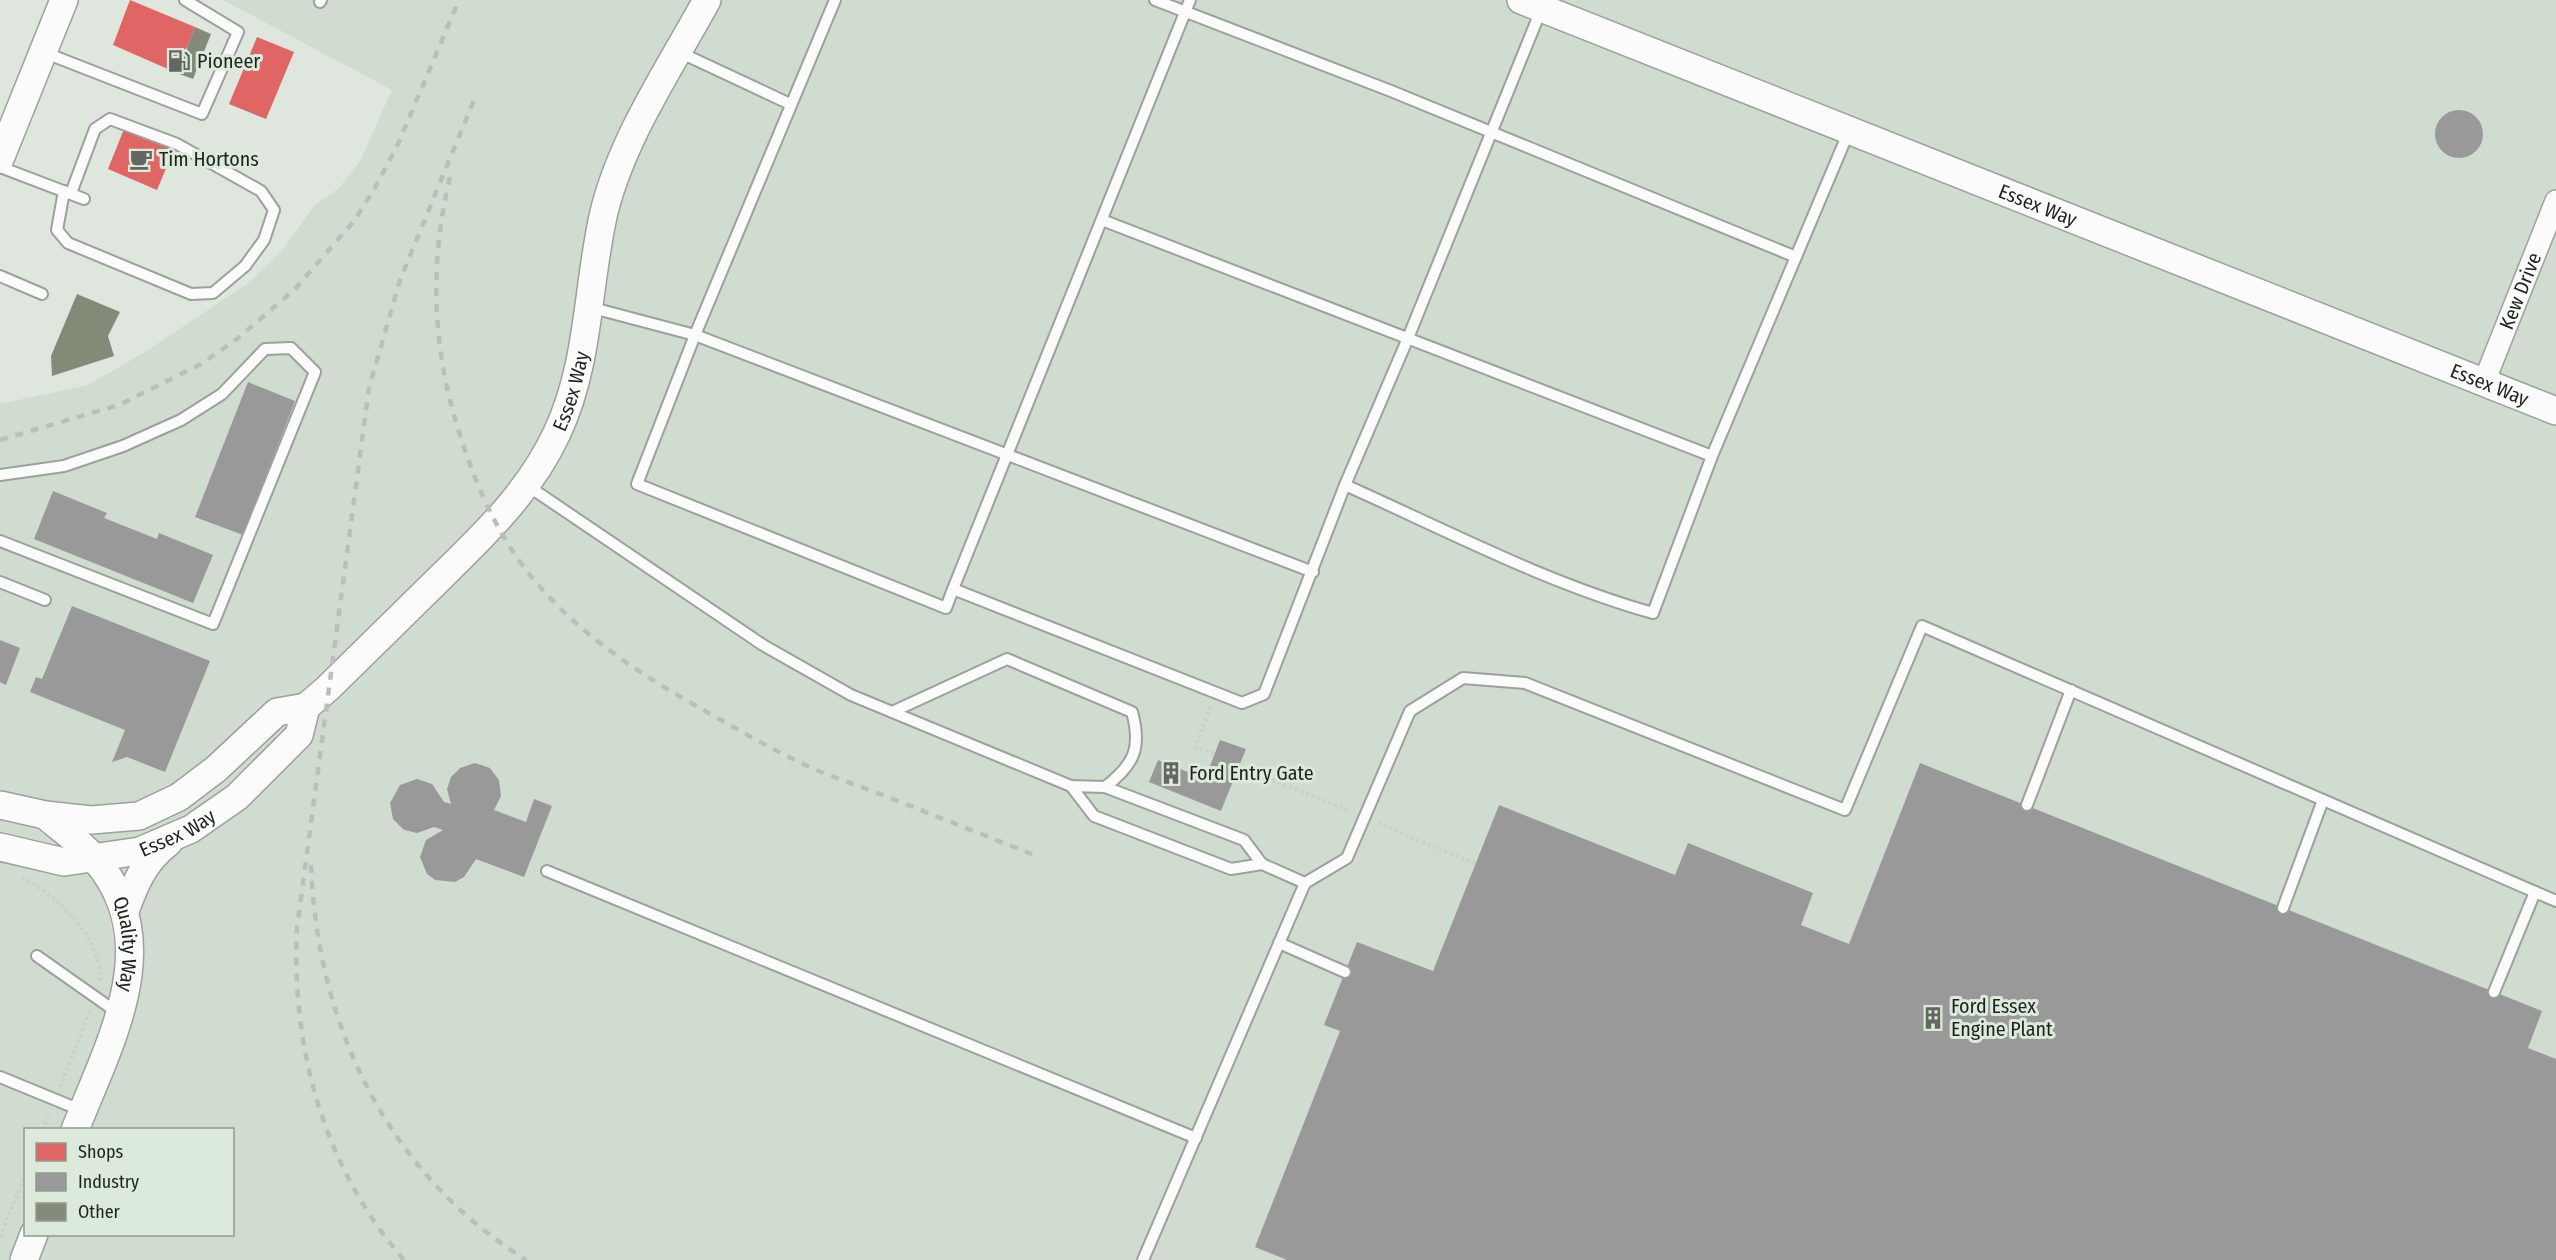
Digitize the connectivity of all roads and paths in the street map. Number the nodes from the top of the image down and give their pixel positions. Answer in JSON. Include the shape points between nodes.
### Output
{"nodes":[{"id":1,"x":64,"y":0,"type":"edge"},
{"id":2,"x":186,"y":0,"type":"edge"},
{"id":3,"x":707,"y":0,"type":"edge"},
{"id":4,"x":835,"y":0,"type":"edge"},
{"id":5,"x":1155,"y":0,"type":"edge"},
{"id":6,"x":1190,"y":0,"type":"edge"},
{"id":7,"x":1531,"y":4,"type":"edge"},
{"id":8,"x":1185,"y":11,"type":"junction"},
{"id":9,"x":679,"y":51,"type":"junction"},
{"id":10,"x":43,"y":52,"type":"junction"},
{"id":11,"x":790,"y":104,"type":"junction"},
{"id":12,"x":1849,"y":130,"type":"junction"},
{"id":13,"x":1491,"y":132,"type":"junction"},
{"id":14,"x":0,"y":159,"type":"edge"},
{"id":15,"x":0,"y":167,"type":"edge"},
{"id":16,"x":68,"y":192,"type":"junction"},
{"id":17,"x":84,"y":199,"type":"dead end"},
{"id":18,"x":2556,"y":201,"type":"edge"},
{"id":19,"x":1102,"y":220,"type":"junction"},
{"id":20,"x":1796,"y":257,"type":"junction"},
{"id":21,"x":0,"y":276,"type":"edge"},
{"id":22,"x":42,"y":294,"type":"dead end"},
{"id":23,"x":589,"y":307,"type":"junction"},
{"id":24,"x":696,"y":335,"type":"junction"},
{"id":25,"x":1408,"y":338,"type":"junction"},
{"id":26,"x":2484,"y":382,"type":"junction"},
{"id":27,"x":2556,"y":411,"type":"edge"},
{"id":28,"x":1008,"y":455,"type":"junction"},
{"id":29,"x":1712,"y":456,"type":"junction"},
{"id":30,"x":0,"y":476,"type":"edge"},
{"id":31,"x":1345,"y":485,"type":"junction"},
{"id":32,"x":528,"y":486,"type":"junction"},
{"id":33,"x":0,"y":541,"type":"edge"},
{"id":34,"x":1313,"y":572,"type":"junction"},
{"id":35,"x":0,"y":582,"type":"edge"},
{"id":36,"x":953,"y":589,"type":"junction"},
{"id":37,"x":45,"y":600,"type":"dead end"},
{"id":38,"x":2071,"y":690,"type":"junction"},
{"id":39,"x":1216,"y":692,"type":"junction"},
{"id":40,"x":306,"y":707,"type":"junction"},
{"id":41,"x":892,"y":712,"type":"junction"},
{"id":42,"x":1215,"y":754,"type":"dead end"},
{"id":43,"x":1239,"y":767,"type":"dead end"},
{"id":44,"x":1071,"y":786,"type":"junction"},
{"id":45,"x":1105,"y":787,"type":"junction"},
{"id":46,"x":2323,"y":800,"type":"junction"},
{"id":47,"x":2027,"y":805,"type":"dead end"},
{"id":48,"x":1,"y":808,"type":"edge"},
{"id":49,"x":1348,"y":810,"type":"dead end"},
{"id":50,"x":45,"y":815,"type":"junction"},
{"id":51,"x":1378,"y":823,"type":"dead end"},
{"id":52,"x":178,"y":834,"type":"junction"},
{"id":53,"x":0,"y":847,"type":"edge"},
{"id":54,"x":94,"y":858,"type":"junction"},
{"id":55,"x":1262,"y":864,"type":"junction"},
{"id":56,"x":1475,"y":864,"type":"dead end"},
{"id":57,"x":547,"y":871,"type":"dead end"},
{"id":58,"x":1305,"y":883,"type":"junction"},
{"id":59,"x":2535,"y":892,"type":"junction"},
{"id":60,"x":2556,"y":901,"type":"edge"},
{"id":61,"x":2283,"y":908,"type":"dead end"},
{"id":62,"x":125,"y":911,"type":"junction"},
{"id":63,"x":1279,"y":943,"type":"junction"},
{"id":64,"x":37,"y":956,"type":"dead end"},
{"id":65,"x":1345,"y":972,"type":"dead end"},
{"id":66,"x":2494,"y":992,"type":"dead end"},
{"id":67,"x":120,"y":1014,"type":"junction"},
{"id":68,"x":0,"y":1077,"type":"edge"},
{"id":69,"x":79,"y":1120,"type":"edge"},
{"id":70,"x":1196,"y":1138,"type":"junction"},
{"id":71,"x":24,"y":1178,"type":"edge"},
{"id":72,"x":33,"y":1236,"type":"edge"},
{"id":73,"x":0,"y":1237,"type":"edge"},
{"id":74,"x":24,"y":1260,"type":"edge"},
{"id":75,"x":1143,"y":1260,"type":"edge"}],
"edges":[{"from":1,"to":10,"type":"street"},
{"from":2,"to":10,"type":"lane","via":[[238,32],[202,114]]},
{"from":3,"to":9,"type":"street","name":"Essex Way"},
{"from":4,"to":11,"type":"lane"},
{"from":5,"to":8,"type":"lane"},
{"from":6,"to":8,"type":"lane"},
{"from":7,"to":12,"type":"street","name":"Essex Way"},
{"from":7,"to":13,"type":"lane"},
{"from":8,"to":13,"type":"lane"},
{"from":8,"to":19,"type":"lane"},
{"from":9,"to":11,"type":"lane"},
{"from":9,"to":23,"type":"street","name":"Essex Way","via":[[629,140],[604,211]]},
{"from":10,"to":14,"type":"street"},
{"from":11,"to":24,"type":"lane"},
{"from":12,"to":20,"type":"lane"},
{"from":12,"to":26,"type":"street","name":"Essex Way"},
{"from":13,"to":20,"type":"lane"},
{"from":13,"to":25,"type":"lane"},
{"from":15,"to":16,"type":"lane"},
{"from":16,"to":16,"type":"lane","via":[[57,230],[68,243],[191,294],[213,293],[245,266],[264,240],[274,210],[261,191],[177,144],[110,119],[95,129]]},
{"from":16,"to":17,"type":"lane"},
{"from":18,"to":26,"type":"street","name":"Kew Drive"},
{"from":19,"to":25,"type":"lane"},
{"from":19,"to":28,"type":"lane"},
{"from":20,"to":29,"type":"lane"},
{"from":21,"to":22,"type":"lane"},
{"from":23,"to":24,"type":"lane"},
{"from":23,"to":32,"type":"street","name":"Essex Way","via":[[573,394],[557,434]]},
{"from":24,"to":28,"type":"lane"},
{"from":24,"to":36,"type":"lane","via":[[637,484],[946,608]]},
{"from":25,"to":29,"type":"lane"},
{"from":25,"to":31,"type":"lane"},
{"from":26,"to":27,"type":"street","name":"Essex Way"},
{"from":28,"to":34,"type":"lane"},
{"from":28,"to":36,"type":"lane"},
{"from":29,"to":31,"type":"lane","via":[[1653,613],[1597,596]]},
{"from":30,"to":33,"type":"lane","via":[[64,466],[181,420],[222,394],[265,349],[291,348],[315,372],[213,624]]},
{"from":31,"to":34,"type":"lane"},
{"from":32,"to":40,"type":"street","name":"Essex Way","via":[[488,531]]},
{"from":32,"to":41,"type":"lane","via":[[763,645],[851,695]]},
{"from":34,"to":39,"type":"lane","via":[[1264,693],[1242,703]]},
{"from":35,"to":37,"type":"lane"},
{"from":36,"to":39,"type":"lane"},
{"from":38,"to":46,"type":"lane"},
{"from":38,"to":47,"type":"lane"},
{"from":38,"to":58,"type":"lane","via":[[1922,626],[1845,810],[1525,683],[1463,678],[1410,711],[1347,858]]},
{"from":39,"to":42,"type":"path","via":[[1195,747]]},
{"from":40,"to":50,"type":"street","name":"Essex Way","via":[[277,712],[216,769],[178,797],[139,816],[91,820]]},
{"from":40,"to":52,"type":"street","name":"Essex Way","via":[[299,735],[237,797]]},
{"from":41,"to":44,"type":"lane"},
{"from":41,"to":45,"type":"lane","via":[[1007,659],[1132,712],[1138,733],[1134,756],[1120,776]]},
{"from":43,"to":49,"type":"path"},
{"from":44,"to":45,"type":"lane"},
{"from":44,"to":55,"type":"lane","via":[[1094,816],[1231,869]]},
{"from":45,"to":55,"type":"lane","via":[[1244,840]]},
{"from":46,"to":59,"type":"lane"},
{"from":46,"to":61,"type":"lane"},
{"from":48,"to":50,"type":"street","name":"Essex Way"},
{"from":50,"to":54,"type":"street","name":"Quality Way"},
{"from":51,"to":56,"type":"path"},
{"from":52,"to":54,"type":"street","name":"Essex Way","via":[[140,851]]},
{"from":52,"to":62,"type":"street","via":[[149,860],[136,880]]},
{"from":53,"to":54,"type":"street","name":"Essex Way","via":[[64,862]]},
{"from":54,"to":62,"type":"street","name":"Quality Way"},
{"from":55,"to":58,"type":"lane"},
{"from":57,"to":70,"type":"lane"},
{"from":58,"to":63,"type":"lane"},
{"from":59,"to":60,"type":"lane"},
{"from":59,"to":66,"type":"lane"},
{"from":62,"to":67,"type":"street","name":"Quality Way","via":[[131,963]]},
{"from":63,"to":65,"type":"lane"},
{"from":63,"to":70,"type":"lane"},
{"from":64,"to":67,"type":"lane"},
{"from":67,"to":69,"type":"street","name":"Quality Way"},
{"from":68,"to":69,"type":"lane"},
{"from":70,"to":75,"type":"lane"},
{"from":71,"to":73,"type":"path"},
{"from":72,"to":74,"type":"street"}]}
